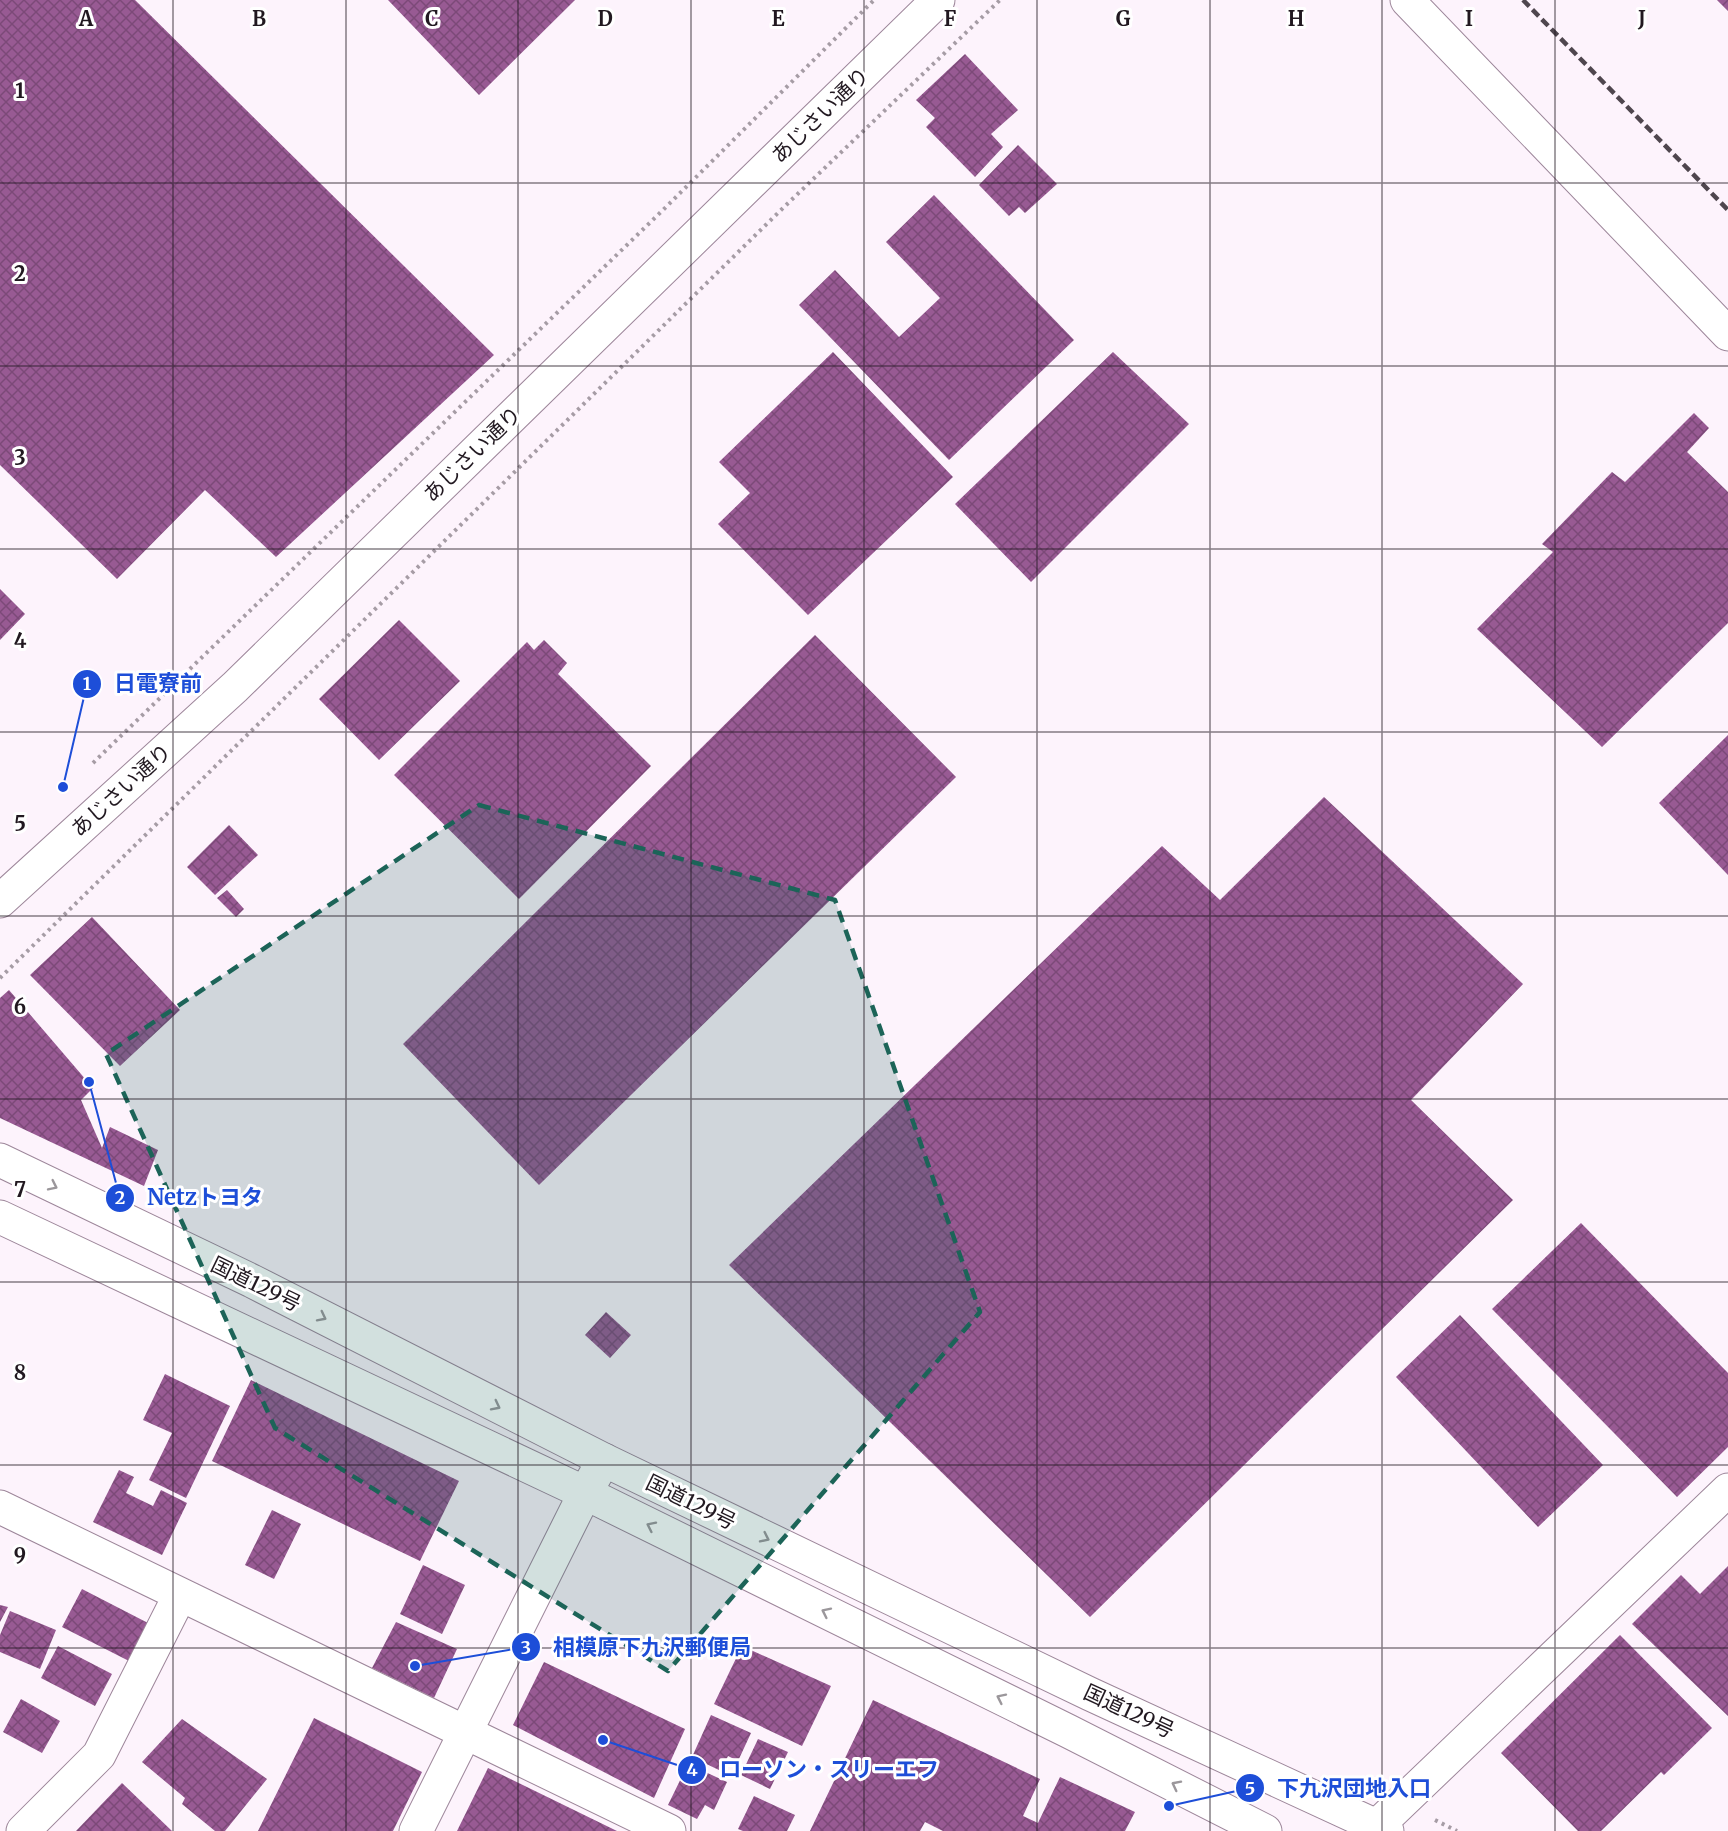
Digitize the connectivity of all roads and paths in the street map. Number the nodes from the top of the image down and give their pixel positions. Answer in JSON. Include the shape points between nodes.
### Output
{"nodes":[{"id":1,"x":874,"y":0,"type":"edge"},
{"id":2,"x":938,"y":0,"type":"edge"},
{"id":3,"x":1000,"y":0,"type":"edge"},
{"id":4,"x":1407,"y":0,"type":"edge"},
{"id":5,"x":1728,"y":334,"type":"edge"},
{"id":6,"x":85,"y":771,"type":"dead end"},
{"id":7,"x":0,"y":901,"type":"edge"},
{"id":8,"x":0,"y":978,"type":"edge"},
{"id":9,"x":0,"y":1160,"type":"edge"},
{"id":10,"x":0,"y":1217,"type":"edge"},
{"id":11,"x":604,"y":1460,"type":"junction"},
{"id":12,"x":1728,"y":1490,"type":"edge"},
{"id":13,"x":585,"y":1493,"type":"junction"},
{"id":14,"x":0,"y":1507,"type":"edge"},
{"id":15,"x":180,"y":1594,"type":"junction"},
{"id":16,"x":466,"y":1732,"type":"junction"},
{"id":17,"x":1382,"y":1829,"type":"edge"},
{"id":18,"x":23,"y":1831,"type":"edge"},
{"id":19,"x":416,"y":1831,"type":"edge"},
{"id":20,"x":669,"y":1831,"type":"edge"},
{"id":21,"x":1265,"y":1831,"type":"edge"}],
"edges":[{"from":1,"to":6,"type":"path"},
{"from":2,"to":7,"type":"main road","name":"あじさい通り","via":[[235,687]]},
{"from":3,"to":8,"type":"path","via":[[783,208]]},
{"from":4,"to":5,"type":"main road"},
{"from":9,"to":11,"type":"main road","name":"国道129号","one_way":true,"via":[[252,1281]]},
{"from":10,"to":13,"type":"main road","name":"国道129号"},
{"from":11,"to":13,"type":"main road"},
{"from":11,"to":17,"type":"main road","name":"国道129号","one_way":true},
{"from":12,"to":17,"type":"main road"},
{"from":13,"to":16,"type":"main road"},
{"from":21,"to":13,"type":"main road","name":"国道129号","one_way":true},
{"from":14,"to":15,"type":"main road"},
{"from":15,"to":16,"type":"main road"},
{"from":15,"to":18,"type":"main road","via":[[99,1755]]},
{"from":16,"to":19,"type":"main road"},
{"from":16,"to":20,"type":"main road"}]}
